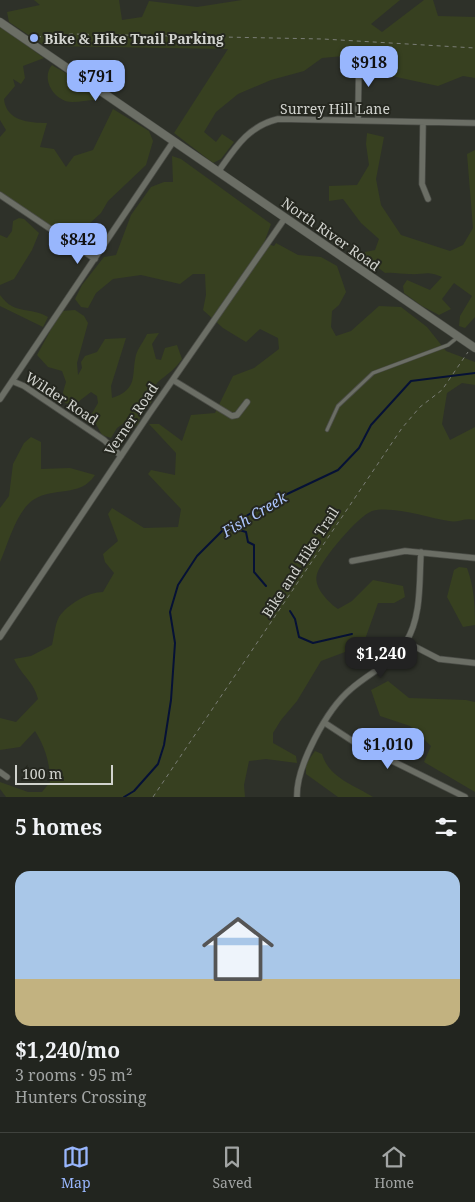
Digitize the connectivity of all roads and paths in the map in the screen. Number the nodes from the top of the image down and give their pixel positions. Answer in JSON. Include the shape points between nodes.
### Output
{"nodes":[{"id":1,"x":0,"y":22,"type":"edge"},
{"id":2,"x":34,"y":41,"type":"dead end"},
{"id":3,"x":475,"y":48,"type":"edge"},
{"id":4,"x":359,"y":56,"type":"dead end"},
{"id":5,"x":358,"y":120,"type":"junction"},
{"id":6,"x":422,"y":122,"type":"junction"},
{"id":7,"x":475,"y":123,"type":"edge"},
{"id":8,"x":174,"y":142,"type":"junction"},
{"id":9,"x":218,"y":172,"type":"junction"},
{"id":10,"x":0,"y":195,"type":"edge"},
{"id":11,"x":428,"y":199,"type":"dead end"},
{"id":12,"x":285,"y":218,"type":"junction"},
{"id":13,"x":95,"y":259,"type":"junction"},
{"id":14,"x":459,"y":337,"type":"junction"},
{"id":15,"x":473,"y":347,"type":"edge"},
{"id":16,"x":173,"y":380,"type":"junction"},
{"id":17,"x":12,"y":381,"type":"junction"},
{"id":18,"x":0,"y":399,"type":"edge"},
{"id":19,"x":246,"y":402,"type":"dead end"},
{"id":20,"x":327,"y":430,"type":"dead end"},
{"id":21,"x":121,"y":456,"type":"junction"},
{"id":22,"x":421,"y":552,"type":"junction"},
{"id":23,"x":475,"y":558,"type":"edge"},
{"id":24,"x":352,"y":561,"type":"dead end"},
{"id":25,"x":0,"y":637,"type":"edge"},
{"id":26,"x":406,"y":642,"type":"junction"},
{"id":27,"x":475,"y":662,"type":"edge"},
{"id":28,"x":325,"y":723,"type":"junction"},
{"id":29,"x":0,"y":772,"type":"edge"},
{"id":30,"x":7,"y":777,"type":"dead end"},
{"id":31,"x":153,"y":797,"type":"edge"},
{"id":32,"x":297,"y":797,"type":"edge"},
{"id":33,"x":464,"y":797,"type":"edge"}],
"edges":[{"from":1,"to":8,"type":"street","name":"North River Road"},
{"from":2,"to":3,"type":"path","via":[[38,36],[46,35],[99,34],[323,39]]},
{"from":4,"to":5,"type":"street"},
{"from":5,"to":6,"type":"street","name":"Surrey Hill Lane"},
{"from":5,"to":9,"type":"street","name":"Surrey Hill Lane","via":[[286,118],[267,122],[245,136]]},
{"from":6,"to":7,"type":"street","name":"Surrey Hill Lane"},
{"from":6,"to":11,"type":"street","via":[[422,184]]},
{"from":8,"to":9,"type":"street","name":"North River Road"},
{"from":8,"to":13,"type":"street"},
{"from":9,"to":12,"type":"street","name":"North River Road"},
{"from":10,"to":13,"type":"street"},
{"from":12,"to":14,"type":"street","name":"North River Road"},
{"from":12,"to":16,"type":"street","name":"Verner Road"},
{"from":13,"to":17,"type":"street"},
{"from":14,"to":15,"type":"street","name":"North River Road"},
{"from":14,"to":20,"type":"lane","via":[[373,373],[338,406]]},
{"from":15,"to":31,"type":"path","name":"Bike and Hike Trail","via":[[446,385],[402,428]]},
{"from":16,"to":19,"type":"street","via":[[232,416],[237,415]]},
{"from":16,"to":21,"type":"street","name":"Verner Road"},
{"from":17,"to":18,"type":"street"},
{"from":17,"to":21,"type":"street","name":"Wilder Road","via":[[104,440]]},
{"from":21,"to":25,"type":"street","name":"Verner Road"},
{"from":22,"to":23,"type":"street"},
{"from":22,"to":24,"type":"street","via":[[388,553]]},
{"from":22,"to":26,"type":"street","via":[[417,613]]},
{"from":26,"to":27,"type":"street","via":[[439,659]]},
{"from":26,"to":28,"type":"street","via":[[392,658],[350,690]]},
{"from":28,"to":32,"type":"street","via":[[302,768]]},
{"from":28,"to":33,"type":"street","via":[[354,742]]},
{"from":29,"to":30,"type":"street"}]}
